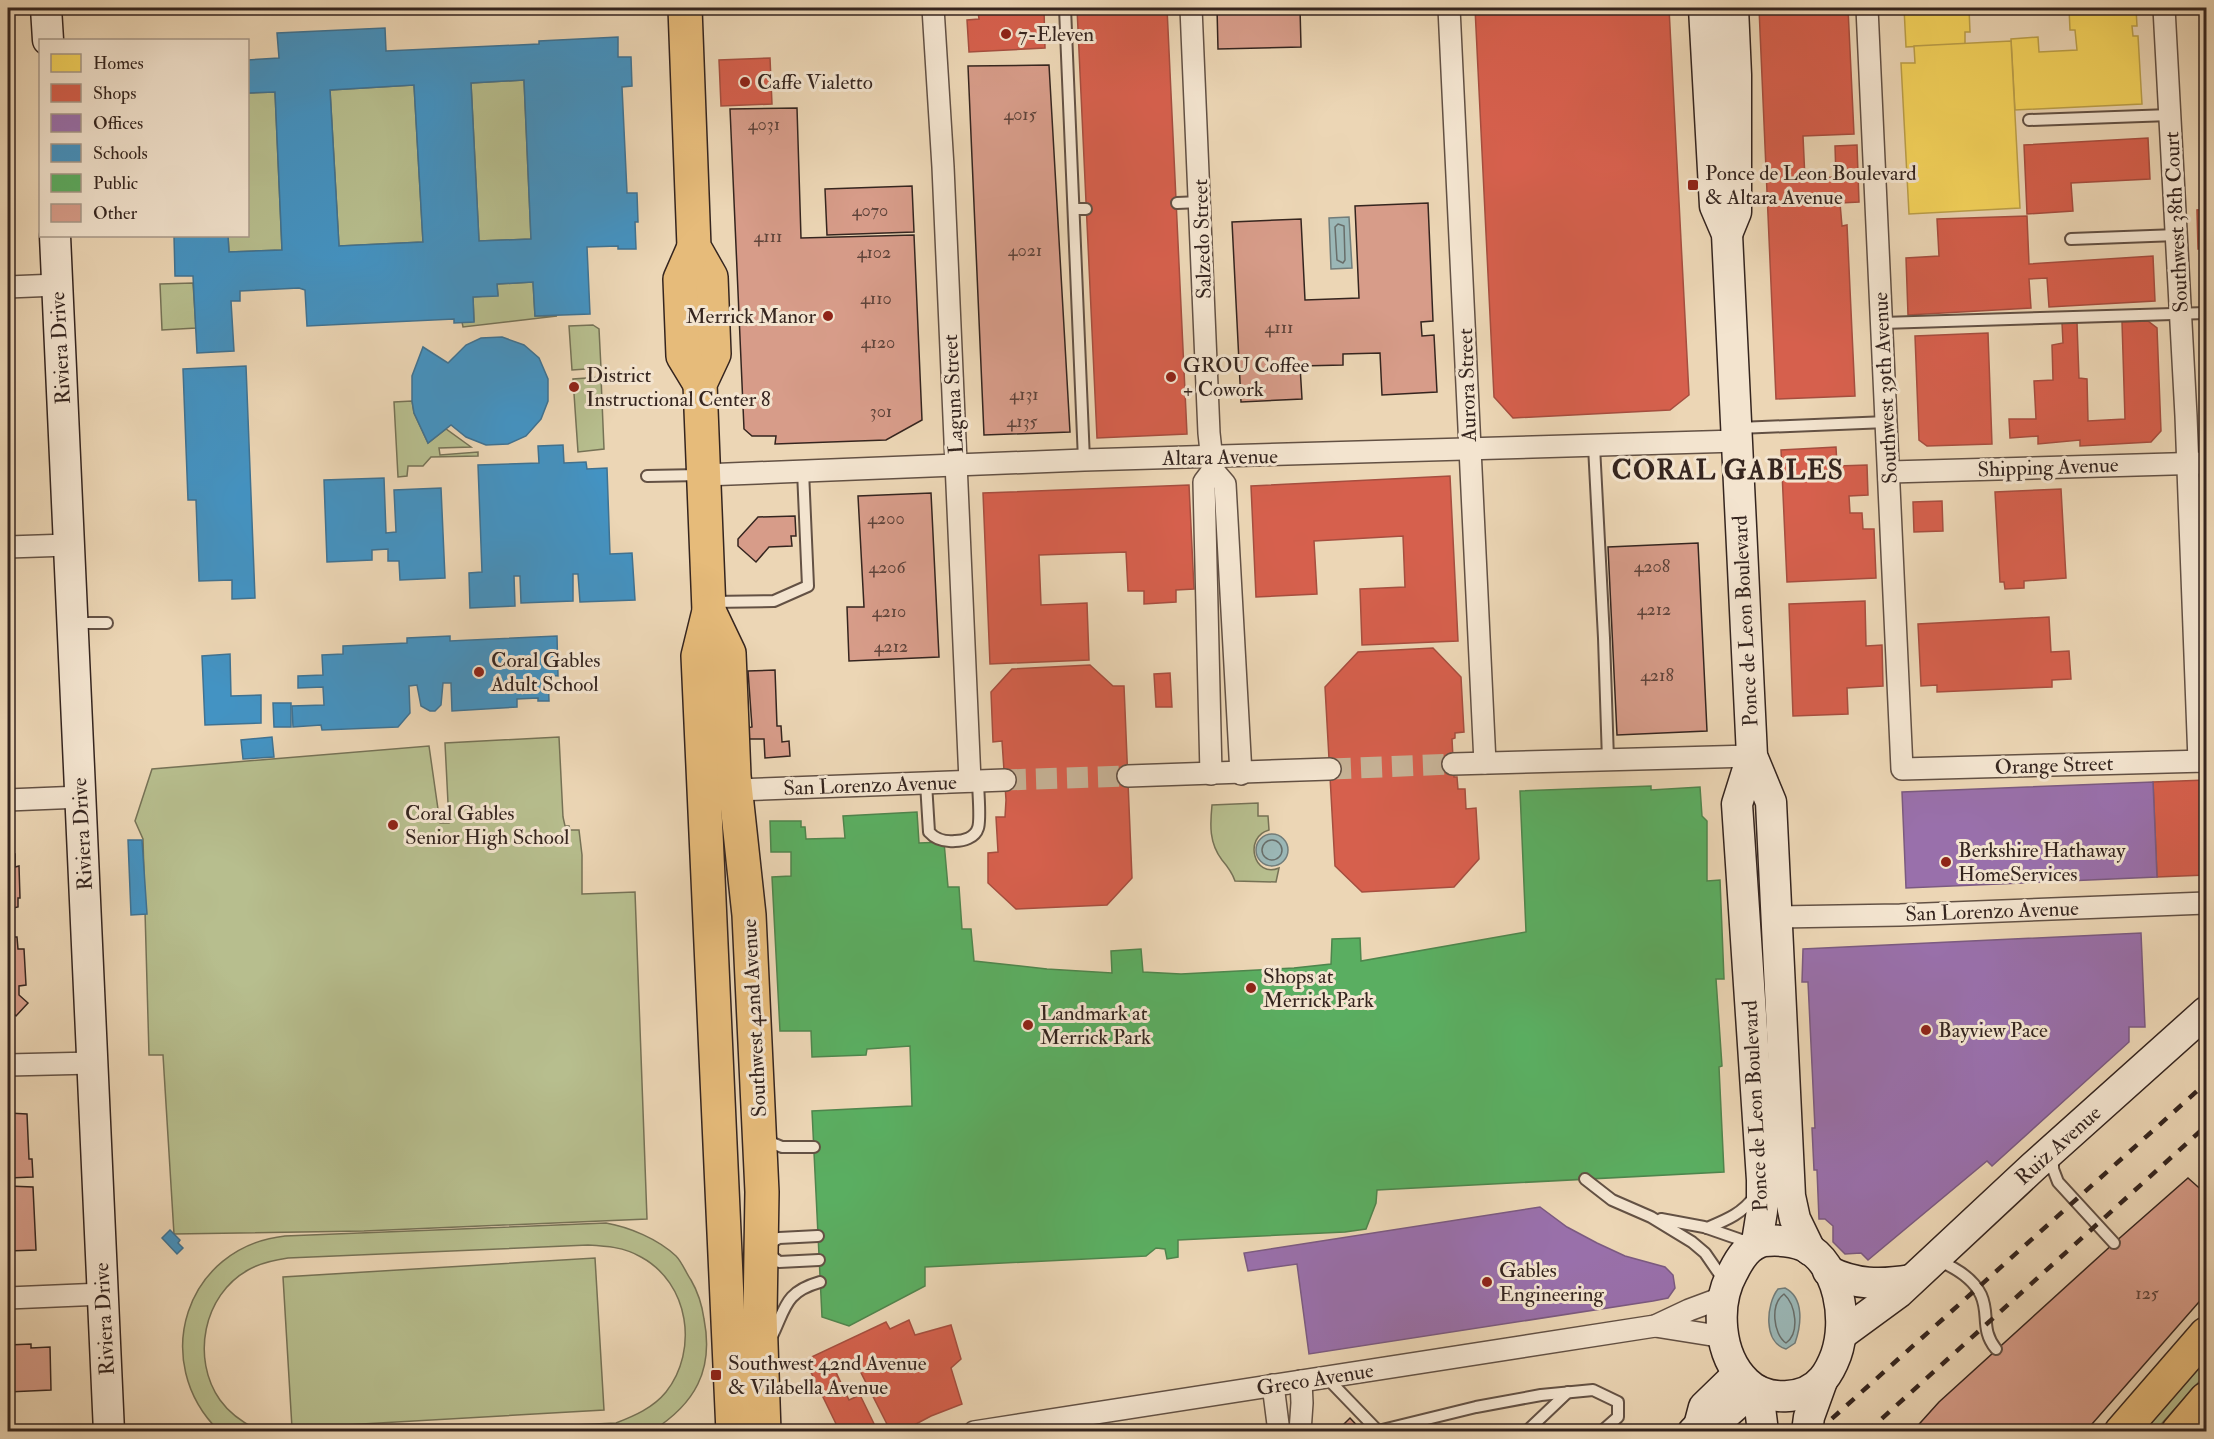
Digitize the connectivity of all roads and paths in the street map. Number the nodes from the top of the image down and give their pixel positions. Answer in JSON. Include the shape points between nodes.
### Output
{"nodes":[{"id":1,"x":46,"y":8,"type":"edge"},
{"id":2,"x":685,"y":8,"type":"edge"},
{"id":3,"x":933,"y":8,"type":"edge"},
{"id":4,"x":1065,"y":8,"type":"edge"},
{"id":5,"x":1191,"y":8,"type":"edge"},
{"id":6,"x":1449,"y":8,"type":"edge"},
{"id":7,"x":1704,"y":8,"type":"edge"},
{"id":8,"x":1733,"y":8,"type":"edge"},
{"id":9,"x":1867,"y":8,"type":"edge"},
{"id":10,"x":2164,"y":8,"type":"edge"},
{"id":11,"x":48,"y":39,"type":"edge"},
{"id":12,"x":2170,"y":115,"type":"junction"},
{"id":13,"x":2030,"y":120,"type":"dead end"},
{"id":14,"x":1200,"y":202,"type":"junction"},
{"id":15,"x":1177,"y":203,"type":"dead end"},
{"id":16,"x":1074,"y":209,"type":"junction"},
{"id":17,"x":1086,"y":209,"type":"dead end"},
{"id":18,"x":1727,"y":234,"type":"junction"},
{"id":19,"x":2177,"y":235,"type":"junction"},
{"id":20,"x":55,"y":237,"type":"edge"},
{"id":21,"x":2071,"y":239,"type":"dead end"},
{"id":22,"x":57,"y":285,"type":"junction"},
{"id":23,"x":8,"y":287,"type":"edge"},
{"id":24,"x":2206,"y":313,"type":"edge"},
{"id":25,"x":2181,"y":314,"type":"junction"},
{"id":26,"x":1882,"y":323,"type":"junction"},
{"id":27,"x":1887,"y":422,"type":"junction"},
{"id":28,"x":1736,"y":435,"type":"junction"},
{"id":29,"x":1594,"y":446,"type":"junction"},
{"id":30,"x":1470,"y":449,"type":"junction"},
{"id":31,"x":1084,"y":460,"type":"junction"},
{"id":32,"x":2197,"y":463,"type":"edge"},
{"id":33,"x":1213,"y":464,"type":"junction"},
{"id":34,"x":956,"y":465,"type":"junction"},
{"id":35,"x":803,"y":471,"type":"junction"},
{"id":36,"x":1890,"y":472,"type":"junction"},
{"id":37,"x":704,"y":475,"type":"junction"},
{"id":38,"x":646,"y":477,"type":"dead end"},
{"id":39,"x":69,"y":545,"type":"junction"},
{"id":40,"x":8,"y":546,"type":"edge"},
{"id":41,"x":2200,"y":604,"type":"edge"},
{"id":42,"x":709,"y":606,"type":"junction"},
{"id":43,"x":73,"y":623,"type":"junction"},
{"id":44,"x":107,"y":623,"type":"dead end"},
{"id":45,"x":2201,"y":645,"type":"edge"},
{"id":46,"x":1209,"y":677,"type":"junction"},
{"id":47,"x":1236,"y":677,"type":"junction"},
{"id":48,"x":1752,"y":756,"type":"junction"},
{"id":49,"x":1608,"y":760,"type":"junction"},
{"id":50,"x":2203,"y":761,"type":"edge"},
{"id":51,"x":1485,"y":763,"type":"junction"},
{"id":52,"x":1453,"y":764,"type":"tunnel mouth"},
{"id":53,"x":1330,"y":769,"type":"tunnel mouth"},
{"id":54,"x":1902,"y":769,"type":"joint"},
{"id":55,"x":1211,"y":774,"type":"junction"},
{"id":56,"x":1240,"y":774,"type":"junction"},
{"id":57,"x":1128,"y":776,"type":"tunnel mouth"},
{"id":58,"x":1005,"y":780,"type":"tunnel mouth"},
{"id":59,"x":974,"y":781,"type":"junction"},
{"id":60,"x":926,"y":783,"type":"junction"},
{"id":61,"x":735,"y":790,"type":"junction"},
{"id":62,"x":81,"y":797,"type":"junction"},
{"id":63,"x":8,"y":800,"type":"edge"},
{"id":64,"x":2206,"y":903,"type":"edge"},
{"id":65,"x":1778,"y":918,"type":"junction"},
{"id":66,"x":2206,"y":1012,"type":"edge"},
{"id":67,"x":93,"y":1063,"type":"junction"},
{"id":68,"x":8,"y":1065,"type":"edge"},
{"id":69,"x":760,"y":1137,"type":"junction"},
{"id":70,"x":814,"y":1147,"type":"dead end"},
{"id":71,"x":2053,"y":1149,"type":"junction"},
{"id":72,"x":1585,"y":1179,"type":"dead end"},
{"id":73,"x":1762,"y":1186,"type":"junction"},
{"id":74,"x":1651,"y":1217,"type":"junction"},
{"id":75,"x":1707,"y":1228,"type":"junction"},
{"id":76,"x":818,"y":1236,"type":"dead end"},
{"id":77,"x":1755,"y":1243,"type":"junction"},
{"id":78,"x":2114,"y":1243,"type":"dead end"},
{"id":79,"x":762,"y":1248,"type":"junction"},
{"id":80,"x":725,"y":1250,"type":"junction"},
{"id":81,"x":1934,"y":1259,"type":"junction"},
{"id":82,"x":819,"y":1260,"type":"dead end"},
{"id":83,"x":1819,"y":1260,"type":"junction"},
{"id":84,"x":1911,"y":1280,"type":"junction"},
{"id":85,"x":820,"y":1282,"type":"dead end"},
{"id":86,"x":1725,"y":1291,"type":"junction"},
{"id":87,"x":103,"y":1294,"type":"junction"},
{"id":88,"x":8,"y":1298,"type":"edge"},
{"id":89,"x":1655,"y":1326,"type":"junction"},
{"id":90,"x":1842,"y":1334,"type":"junction"},
{"id":91,"x":2206,"y":1334,"type":"edge"},
{"id":92,"x":1724,"y":1337,"type":"junction"},
{"id":93,"x":1996,"y":1349,"type":"dead end"},
{"id":94,"x":761,"y":1358,"type":"junction"},
{"id":95,"x":1326,"y":1377,"type":"junction"},
{"id":96,"x":1301,"y":1381,"type":"junction"},
{"id":97,"x":1822,"y":1381,"type":"junction"},
{"id":98,"x":1273,"y":1385,"type":"junction"},
{"id":99,"x":1750,"y":1385,"type":"junction"},
{"id":100,"x":1568,"y":1392,"type":"junction"},
{"id":101,"x":2206,"y":1399,"type":"edge"},
{"id":102,"x":1061,"y":1425,"type":"edge"},
{"id":103,"x":1696,"y":1429,"type":"edge"},
{"id":104,"x":109,"y":1431,"type":"edge"},
{"id":105,"x":733,"y":1431,"type":"edge"},
{"id":106,"x":764,"y":1431,"type":"edge"},
{"id":107,"x":974,"y":1431,"type":"edge"},
{"id":108,"x":1279,"y":1431,"type":"edge"},
{"id":109,"x":1300,"y":1431,"type":"edge"},
{"id":110,"x":1526,"y":1431,"type":"edge"},
{"id":111,"x":1601,"y":1431,"type":"edge"},
{"id":112,"x":1762,"y":1431,"type":"edge"},
{"id":113,"x":1807,"y":1431,"type":"edge"},
{"id":114,"x":2121,"y":1431,"type":"edge"},
{"id":115,"x":2178,"y":1431,"type":"edge"}],
"edges":[{"from":1,"to":11,"type":"street"},
{"from":2,"to":37,"type":"main road","name":"Southwest 42nd Avenue","via":[[694,247],[680,279],[683,356],[700,384]]},
{"from":3,"to":34,"type":"street","name":"Laguna Street"},
{"from":4,"to":16,"type":"lane"},
{"from":5,"to":14,"type":"street","name":"Salzedo Street"},
{"from":6,"to":30,"type":"street","name":"Aurora Street"},
{"from":7,"to":18,"type":"street","name":"Ponce de Leon Boulevard","via":[[1715,206]]},
{"from":8,"to":18,"type":"street","name":"Ponce de Leon Boulevard","via":[[1736,212]]},
{"from":9,"to":26,"type":"street","name":"Southwest 39th Avenue"},
{"from":10,"to":12,"type":"street","name":"Southwest 38th Court"},
{"from":12,"to":13,"type":"lane"},
{"from":12,"to":19,"type":"street","name":"Southwest 38th Court"},
{"from":14,"to":15,"type":"lane"},
{"from":14,"to":33,"type":"street","name":"Salzedo Street"},
{"from":16,"to":17,"type":"lane"},
{"from":16,"to":31,"type":"lane"},
{"from":18,"to":28,"type":"street","name":"Ponce de Leon Boulevard"},
{"from":19,"to":21,"type":"lane"},
{"from":19,"to":25,"type":"street","name":"Southwest 38th Court"},
{"from":20,"to":22,"type":"street","name":"Riviera Drive"},
{"from":22,"to":23,"type":"street"},
{"from":22,"to":39,"type":"street","name":"Riviera Drive"},
{"from":24,"to":25,"type":"lane"},
{"from":25,"to":26,"type":"lane"},
{"from":25,"to":32,"type":"street","name":"Southwest 38th Court"},
{"from":26,"to":27,"type":"street","name":"Southwest 39th Avenue"},
{"from":27,"to":28,"type":"lane"},
{"from":27,"to":36,"type":"street","name":"Southwest 39th Avenue"},
{"from":28,"to":29,"type":"street","name":"Altara Avenue"},
{"from":28,"to":48,"type":"street","name":"Ponce de Leon Boulevard"},
{"from":29,"to":30,"type":"street","name":"Altara Avenue"},
{"from":29,"to":49,"type":"lane"},
{"from":30,"to":33,"type":"street","name":"Altara Avenue"},
{"from":30,"to":51,"type":"street","name":"Aurora Street"},
{"from":31,"to":33,"type":"street","name":"Altara Avenue"},
{"from":31,"to":34,"type":"street","name":"Altara Avenue"},
{"from":32,"to":36,"type":"street","name":"Shipping Avenue"},
{"from":32,"to":41,"type":"street","name":"Southwest 38th Court"},
{"from":33,"to":46,"type":"street","name":"Salzedo Street","via":[[1204,482]]},
{"from":33,"to":47,"type":"street","name":"Salzedo Street","via":[[1225,484]]},
{"from":34,"to":35,"type":"street","name":"Altara Avenue"},
{"from":34,"to":59,"type":"street","name":"Laguna Street"},
{"from":35,"to":37,"type":"street","name":"Altara Avenue"},
{"from":35,"to":42,"type":"lane","via":[[808,586],[774,601]]},
{"from":36,"to":54,"type":"street","name":"Southwest 39th Avenue"},
{"from":37,"to":38,"type":"lane"},
{"from":37,"to":42,"type":"main road","name":"Southwest 42nd Avenue"},
{"from":39,"to":40,"type":"street"},
{"from":39,"to":43,"type":"street","name":"Riviera Drive"},
{"from":41,"to":45,"type":"street","name":"Southwest 38th Court"},
{"from":42,"to":61,"type":"main road","name":"Southwest 42nd Avenue","via":[[729,653]]},
{"from":42,"to":80,"type":"main road","name":"Southwest 42nd Avenue","via":[[698,656]]},
{"from":43,"to":44,"type":"lane"},
{"from":43,"to":62,"type":"street","name":"Riviera Drive"},
{"from":45,"to":50,"type":"street","name":"Southwest 38th Court"},
{"from":46,"to":47,"type":"street"},
{"from":46,"to":55,"type":"street","name":"Salzedo Street"},
{"from":47,"to":56,"type":"street","name":"Salzedo Street"},
{"from":48,"to":49,"type":"street"},
{"from":48,"to":65,"type":"street","name":"Ponce de Leon Boulevard","via":[[1772,802]]},
{"from":48,"to":73,"type":"street","name":"Ponce de Leon Boulevard","via":[[1737,804]]},
{"from":49,"to":51,"type":"street"},
{"from":50,"to":54,"type":"street","name":"Orange Street"},
{"from":51,"to":52,"type":"street"},
{"from":53,"to":56,"type":"street"},
{"from":55,"to":56,"type":"street"},
{"from":55,"to":57,"type":"street"},
{"from":58,"to":59,"type":"street","name":"San Lorenzo Avenue"},
{"from":59,"to":60,"type":"street","name":"San Lorenzo Avenue"},
{"from":59,"to":60,"type":"lane","via":[[978,828],[973,836],[957,841],[935,838],[929,832]]},
{"from":60,"to":61,"type":"street","name":"San Lorenzo Avenue"},
{"from":61,"to":69,"type":"main road","name":"Southwest 42nd Avenue","via":[[749,915]]},
{"from":62,"to":63,"type":"street"},
{"from":62,"to":67,"type":"street","name":"Riviera Drive"},
{"from":64,"to":65,"type":"street","name":"San Lorenzo Avenue"},
{"from":65,"to":83,"type":"street","name":"Ponce de Leon Boulevard","via":[[1790,1196],[1795,1219]]},
{"from":66,"to":71,"type":"street","name":"Ruiz Avenue"},
{"from":67,"to":68,"type":"street"},
{"from":67,"to":87,"type":"street","name":"Riviera Drive"},
{"from":69,"to":70,"type":"lane","via":[[782,1147]]},
{"from":69,"to":79,"type":"main road","name":"Southwest 42nd Avenue"},
{"from":71,"to":78,"type":"lane","via":[[2058,1182]]},
{"from":71,"to":81,"type":"street","name":"Ruiz Avenue"},
{"from":72,"to":74,"type":"lane","via":[[1612,1200]]},
{"from":73,"to":75,"type":"lane","via":[[1741,1211]]},
{"from":73,"to":77,"type":"street","name":"Ponce de Leon Boulevard","via":[[1762,1211]]},
{"from":74,"to":75,"type":"lane"},
{"from":74,"to":86,"type":"lane","via":[[1698,1247],[1717,1269]]},
{"from":75,"to":77,"type":"lane"},
{"from":76,"to":79,"type":"lane","via":[[780,1238]]},
{"from":77,"to":83,"type":"street","via":[[1787,1241]]},
{"from":77,"to":86,"type":"street","via":[[1738,1262]]},
{"from":79,"to":80,"type":"main road"},
{"from":79,"to":82,"type":"lane","via":[[779,1262]]},
{"from":79,"to":94,"type":"main road","name":"Southwest 42nd Avenue"},
{"from":80,"to":105,"type":"main road","name":"Southwest 42nd Avenue"},
{"from":81,"to":84,"type":"street","name":"Ruiz Avenue"},
{"from":81,"to":93,"type":"lane","via":[[1957,1269],[1981,1295],[1988,1338]]},
{"from":83,"to":84,"type":"street","via":[[1843,1279],[1858,1283]]},
{"from":83,"to":90,"type":"street","via":[[1836,1287]]},
{"from":84,"to":90,"type":"street","name":"Ruiz Avenue"},
{"from":85,"to":94,"type":"lane","via":[[790,1298]]},
{"from":86,"to":89,"type":"street","name":"Greco Avenue"},
{"from":86,"to":92,"type":"street"},
{"from":87,"to":88,"type":"street"},
{"from":87,"to":104,"type":"street","name":"Riviera Drive"},
{"from":89,"to":92,"type":"street","name":"Greco Avenue"},
{"from":89,"to":95,"type":"street","name":"Greco Avenue"},
{"from":90,"to":97,"type":"street","via":[[1834,1361]]},
{"from":91,"to":114,"type":"main road"},
{"from":92,"to":99,"type":"street","via":[[1730,1356]]},
{"from":94,"to":106,"type":"main road","name":"Southwest 42nd Avenue"},
{"from":95,"to":96,"type":"street","name":"Greco Avenue"},
{"from":95,"to":100,"type":"lane","via":[[1378,1431],[1476,1407]]},
{"from":96,"to":98,"type":"street","name":"Greco Avenue"},
{"from":96,"to":109,"type":"street"},
{"from":97,"to":99,"type":"street","via":[[1807,1392],[1789,1396]]},
{"from":97,"to":113,"type":"street"},
{"from":98,"to":102,"type":"street","name":"Greco Avenue"},
{"from":98,"to":108,"type":"street"},
{"from":99,"to":103,"type":"street","via":[[1704,1407]]},
{"from":99,"to":112,"type":"street"},
{"from":100,"to":110,"type":"lane"},
{"from":100,"to":111,"type":"lane","via":[[1593,1390],[1618,1402],[1618,1417]]},
{"from":101,"to":115,"type":"main road"},
{"from":102,"to":107,"type":"street","name":"Greco Avenue"}]}
